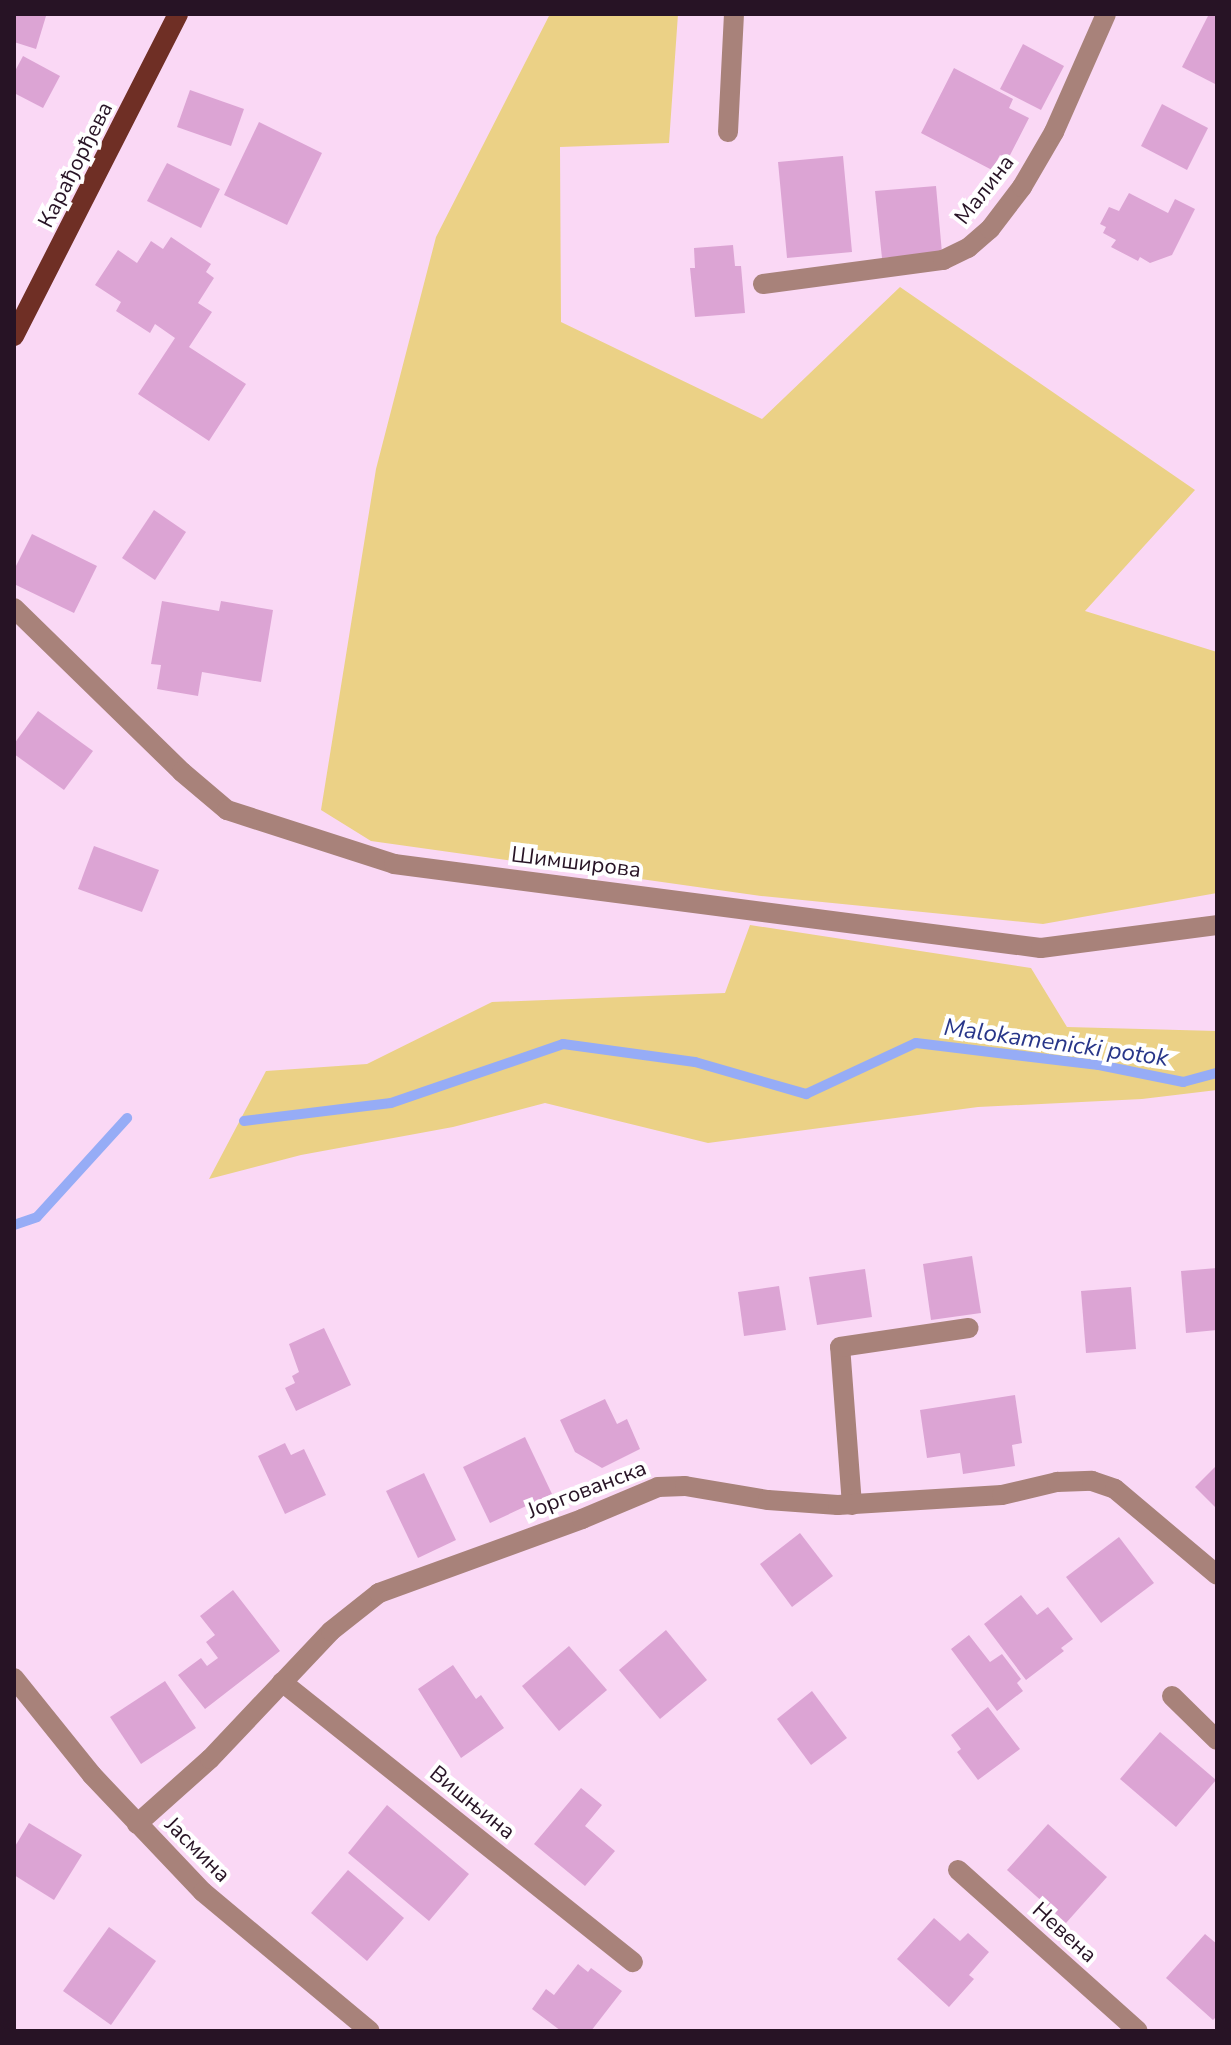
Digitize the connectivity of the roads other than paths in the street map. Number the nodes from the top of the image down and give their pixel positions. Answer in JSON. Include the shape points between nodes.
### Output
{"nodes":[{"id":1,"x":178,"y":14,"type":"edge"},
{"id":2,"x":734,"y":14,"type":"edge"},
{"id":3,"x":1106,"y":14,"type":"edge"},
{"id":4,"x":728,"y":132,"type":"dead end"},
{"id":5,"x":763,"y":284,"type":"dead end"},
{"id":6,"x":14,"y":336,"type":"edge"},
{"id":7,"x":14,"y":608,"type":"edge"},
{"id":8,"x":1217,"y":925,"type":"edge"},
{"id":9,"x":969,"y":1328,"type":"dead end"},
{"id":10,"x":852,"y":1505,"type":"junction"},
{"id":11,"x":1217,"y":1575,"type":"edge"},
{"id":12,"x":14,"y":1678,"type":"edge"},
{"id":13,"x":282,"y":1682,"type":"junction"},
{"id":14,"x":1172,"y":1696,"type":"dead end"},
{"id":15,"x":1217,"y":1740,"type":"edge"},
{"id":16,"x":137,"y":1824,"type":"junction"},
{"id":17,"x":958,"y":1870,"type":"dead end"},
{"id":18,"x":633,"y":1962,"type":"dead end"},
{"id":19,"x":370,"y":2031,"type":"edge"},
{"id":20,"x":1138,"y":2031,"type":"edge"}],
"edges":[{"from":1,"to":6,"type":"main road","name":"Карађорђева"},
{"from":2,"to":4,"type":"street"},
{"from":3,"to":5,"type":"street","name":"Малина","via":[[1038,160],[990,229],[968,248],[943,260]]},
{"from":7,"to":8,"type":"street","name":"Шимширова","via":[[227,810],[394,864],[1041,948]]},
{"from":9,"to":10,"type":"street","via":[[840,1347]]},
{"from":10,"to":11,"type":"street","name":"Јоргованска","via":[[1002,1495],[1057,1482],[1092,1481],[1115,1489]]},
{"from":10,"to":13,"type":"street","name":"Јоргованска","via":[[781,1501],[685,1486],[638,1492],[582,1519],[379,1593],[331,1631]]},
{"from":12,"to":16,"type":"street","name":"Јасмина"},
{"from":13,"to":16,"type":"street","name":"Јоргованска","via":[[210,1759]]},
{"from":13,"to":18,"type":"street","name":"Вишњина"},
{"from":14,"to":15,"type":"street"},
{"from":16,"to":19,"type":"street","name":"Јасмина","via":[[203,1892]]},
{"from":17,"to":20,"type":"street","name":"Невена"}]}
